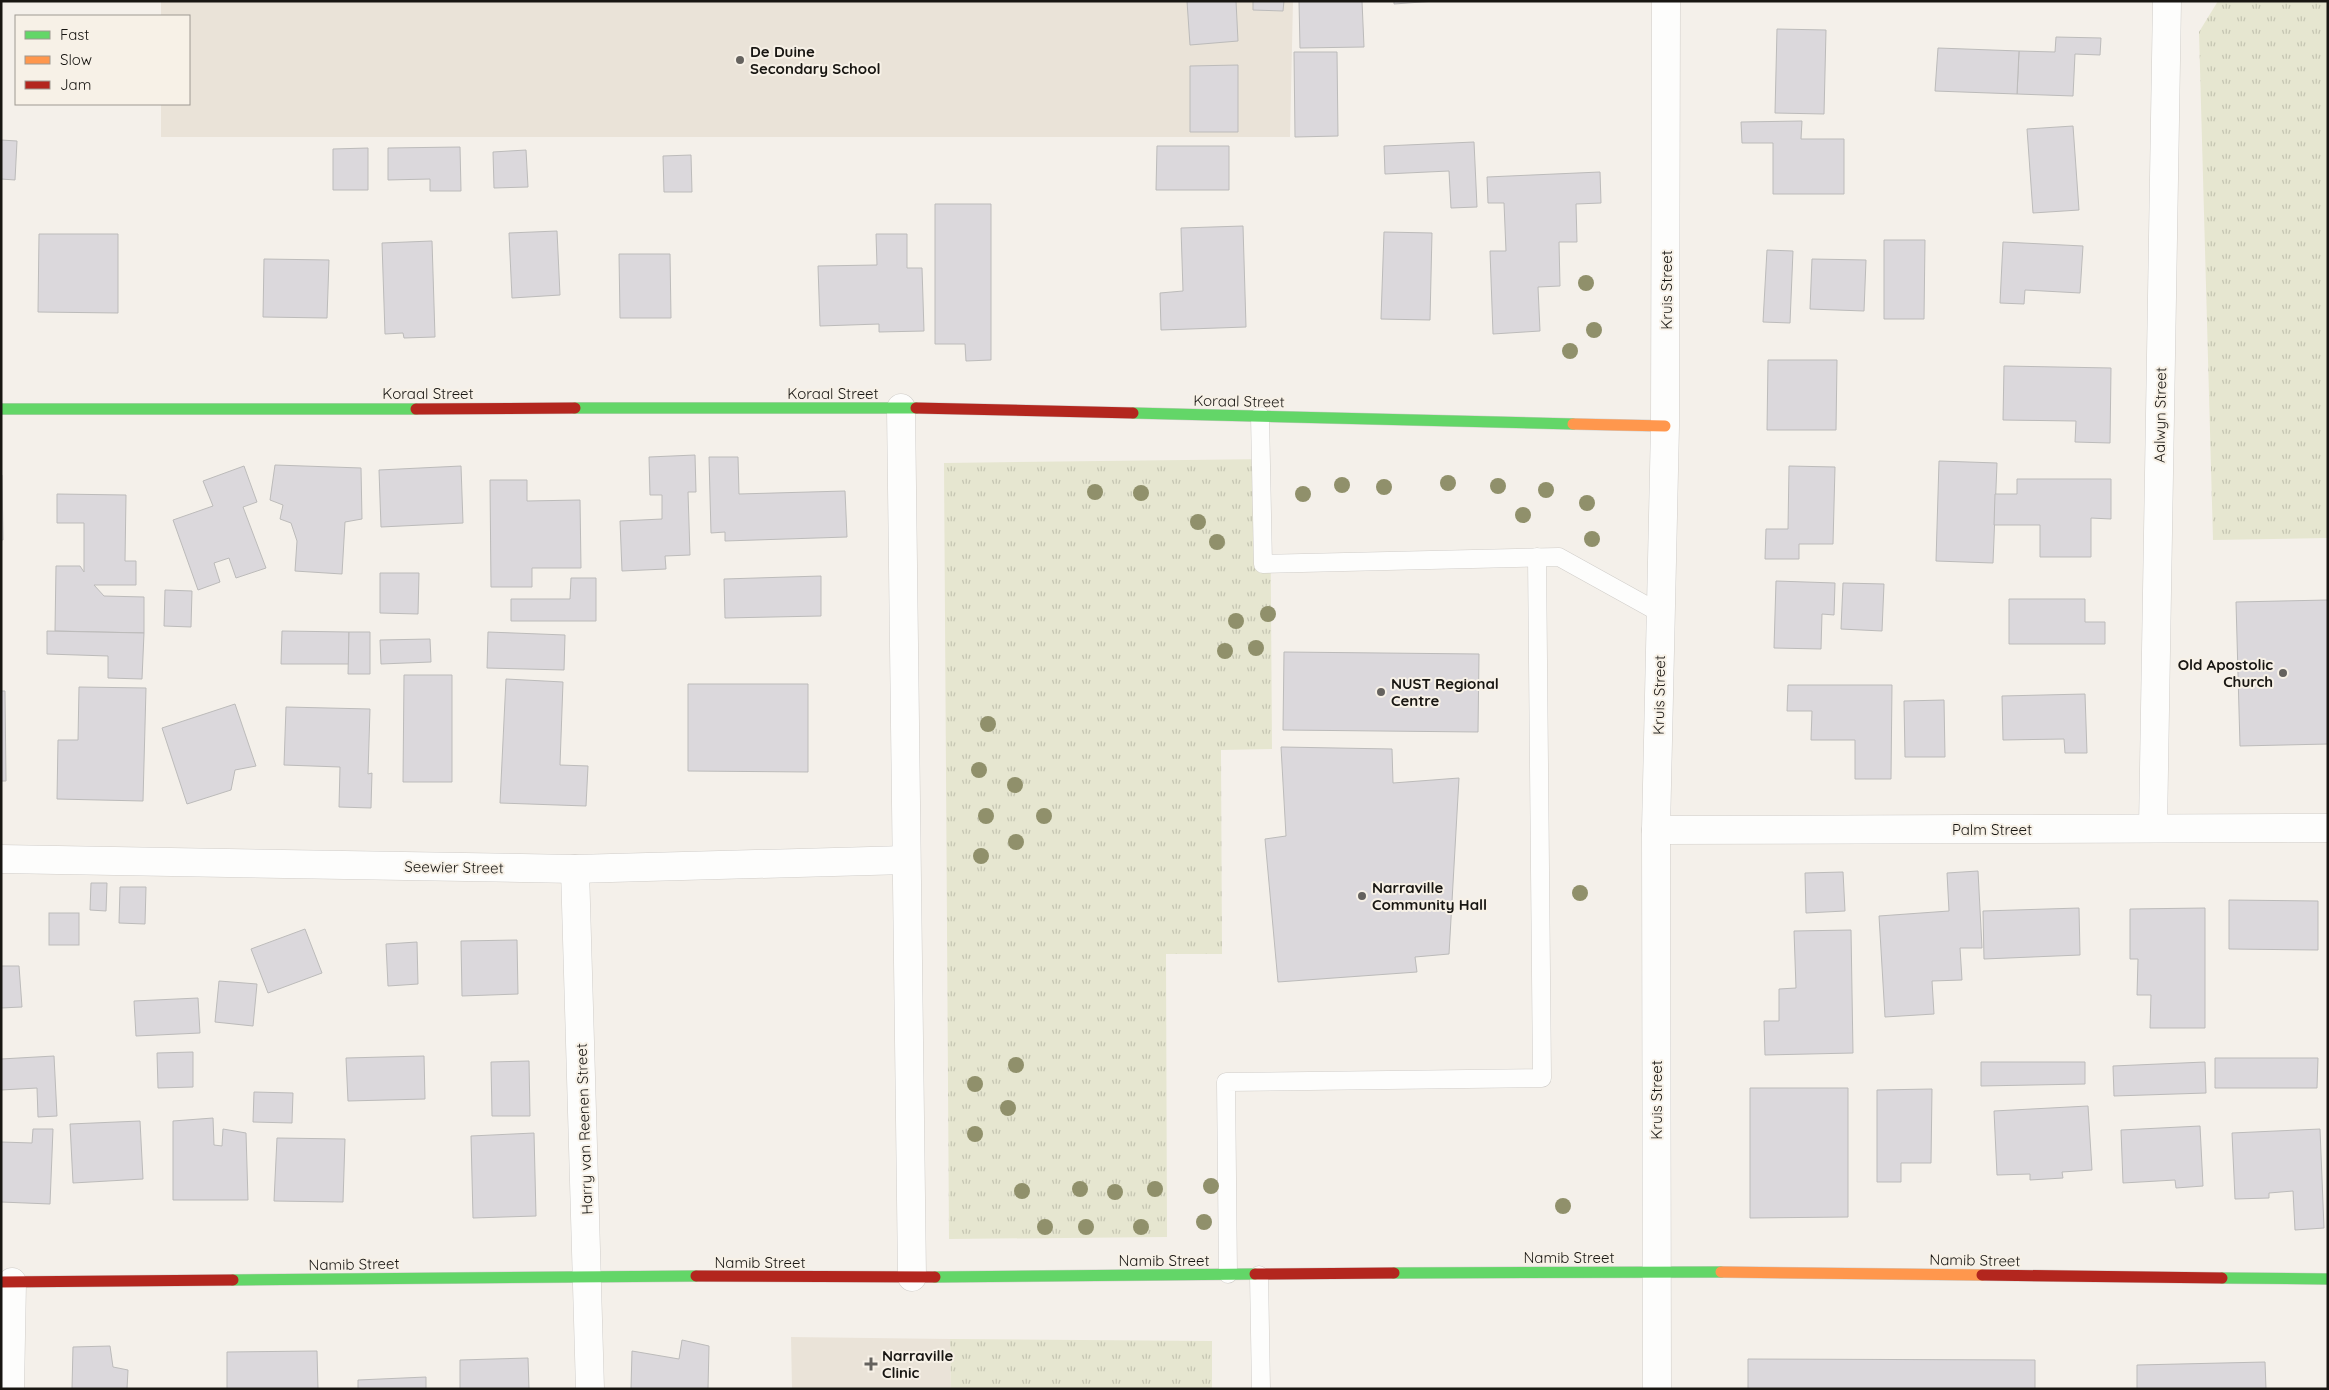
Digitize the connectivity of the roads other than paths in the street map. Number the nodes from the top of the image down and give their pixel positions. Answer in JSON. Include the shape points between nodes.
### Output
{"nodes":[{"id":1,"x":1666,"y":1,"type":"edge"},
{"id":2,"x":2168,"y":1,"type":"edge"},
{"id":3,"x":901,"y":408,"type":"junction"},
{"id":4,"x":1,"y":409,"type":"edge"},
{"id":5,"x":1260,"y":416,"type":"junction"},
{"id":6,"x":1665,"y":426,"type":"junction"},
{"id":7,"x":1537,"y":557,"type":"junction"},
{"id":8,"x":1660,"y":613,"type":"junction"},
{"id":9,"x":2153,"y":828,"type":"junction"},
{"id":10,"x":2328,"y":828,"type":"edge"},
{"id":11,"x":1656,"y":830,"type":"junction"},
{"id":12,"x":1,"y":859,"type":"edge"},
{"id":13,"x":906,"y":860,"type":"junction"},
{"id":14,"x":575,"y":868,"type":"junction"},
{"id":15,"x":1656,"y":1271,"type":"junction"},
{"id":16,"x":1228,"y":1274,"type":"junction"},
{"id":17,"x":1260,"y":1275,"type":"junction"},
{"id":18,"x":588,"y":1276,"type":"junction"},
{"id":19,"x":912,"y":1277,"type":"junction"},
{"id":20,"x":2328,"y":1278,"type":"edge"},
{"id":21,"x":7,"y":1282,"type":"edge"},
{"id":22,"x":10,"y":1389,"type":"edge"},
{"id":23,"x":590,"y":1389,"type":"edge"},
{"id":24,"x":1261,"y":1389,"type":"edge"},
{"id":25,"x":1657,"y":1389,"type":"edge"}],
"edges":[{"from":1,"to":6,"type":"street","name":"Kruis Street"},
{"from":2,"to":9,"type":"street","name":"Aalwyn Street"},
{"from":3,"to":4,"type":"street","name":"Koraal Street"},
{"from":3,"to":5,"type":"street","name":"Koraal Street"},
{"from":3,"to":13,"type":"street"},
{"from":5,"to":6,"type":"street","name":"Koraal Street"},
{"from":5,"to":7,"type":"lane","via":[[1262,564]]},
{"from":6,"to":8,"type":"street","name":"Kruis Street"},
{"from":7,"to":8,"type":"lane","via":[[1559,557]]},
{"from":7,"to":16,"type":"lane","via":[[1542,1078],[1226,1082]]},
{"from":8,"to":11,"type":"street","name":"Kruis Street"},
{"from":9,"to":10,"type":"street","name":"Palm Street"},
{"from":9,"to":11,"type":"street","name":"Palm Street"},
{"from":11,"to":15,"type":"street","name":"Kruis Street"},
{"from":12,"to":14,"type":"street","name":"Seewier Street"},
{"from":13,"to":14,"type":"street","name":"Seewier Street"},
{"from":13,"to":19,"type":"street"},
{"from":14,"to":18,"type":"street","name":"Harry van Reenen Street"},
{"from":15,"to":17,"type":"street","name":"Namib Street"},
{"from":15,"to":20,"type":"street","name":"Namib Street"},
{"from":15,"to":25,"type":"street","name":"Kruis Street"},
{"from":16,"to":17,"type":"street","name":"Namib Street"},
{"from":16,"to":19,"type":"street","name":"Namib Street"},
{"from":17,"to":24,"type":"lane"},
{"from":18,"to":19,"type":"street","name":"Namib Street"},
{"from":18,"to":21,"type":"street","name":"Namib Street"},
{"from":18,"to":23,"type":"street","name":"Harry van Reenen Street"},
{"from":21,"to":22,"type":"street"}]}
